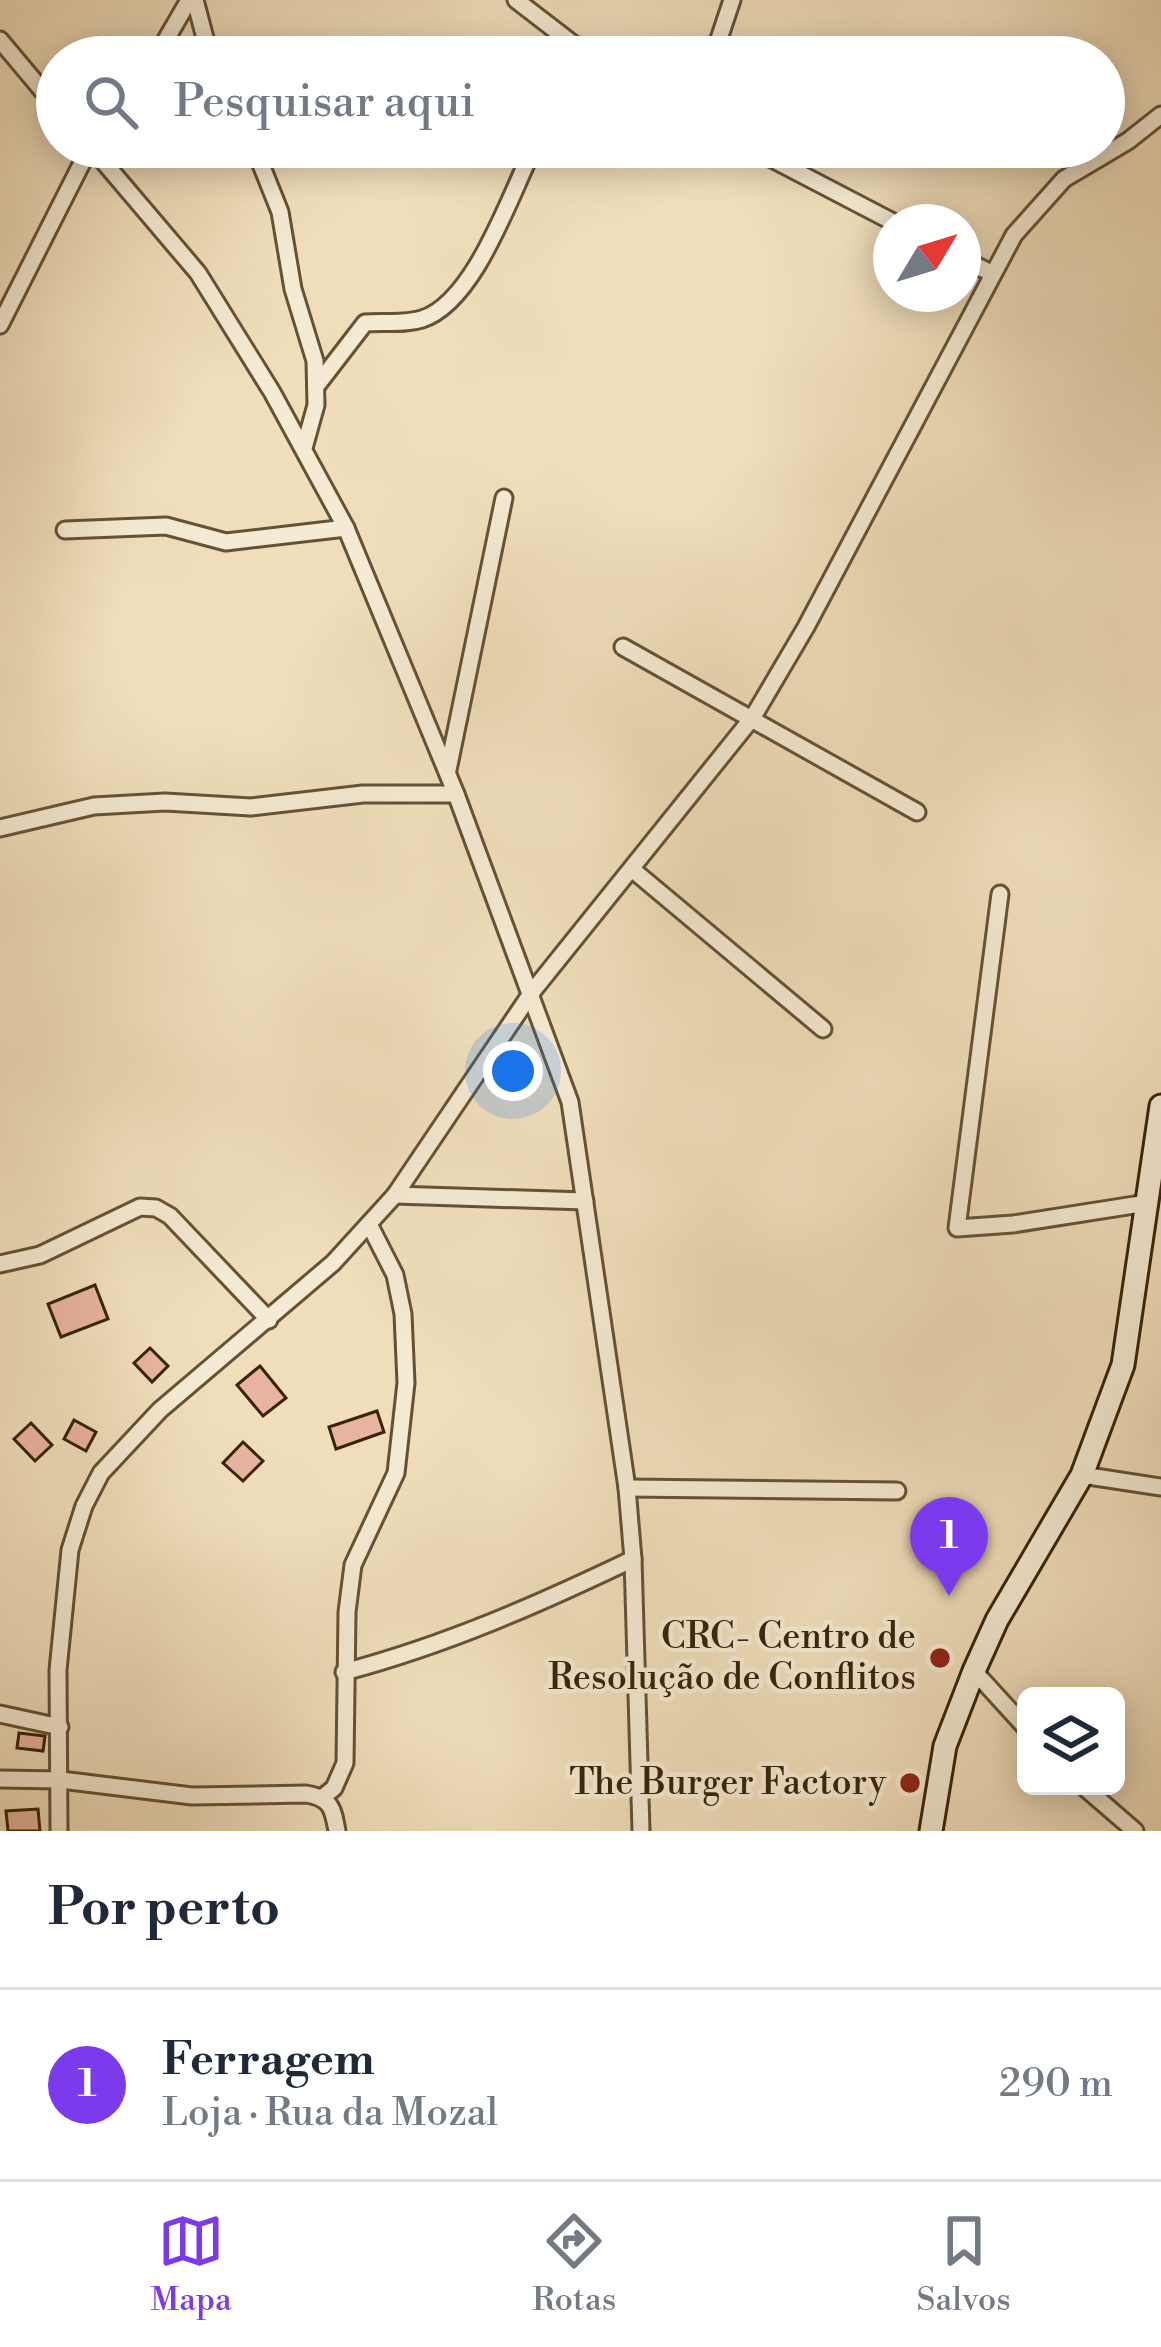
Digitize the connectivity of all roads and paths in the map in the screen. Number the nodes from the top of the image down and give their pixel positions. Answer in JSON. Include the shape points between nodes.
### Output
{"nodes":[{"id":1,"x":192,"y":0,"type":"edge"},
{"id":2,"x":515,"y":0,"type":"edge"},
{"id":3,"x":732,"y":0,"type":"edge"},
{"id":4,"x":169,"y":36,"type":"edge"},
{"id":5,"x":203,"y":36,"type":"edge"},
{"id":6,"x":560,"y":36,"type":"edge"},
{"id":7,"x":720,"y":36,"type":"edge"},
{"id":8,"x":3,"y":50,"type":"edge"},
{"id":9,"x":36,"y":85,"type":"edge"},
{"id":10,"x":1161,"y":115,"type":"edge"},
{"id":11,"x":1125,"y":143,"type":"edge"},
{"id":12,"x":79,"y":168,"type":"edge"},
{"id":13,"x":108,"y":168,"type":"edge"},
{"id":14,"x":262,"y":168,"type":"edge"},
{"id":15,"x":524,"y":168,"type":"edge"},
{"id":16,"x":789,"y":168,"type":"edge"},
{"id":17,"x":1081,"y":168,"type":"edge"},
{"id":18,"x":873,"y":212,"type":"edge"},
{"id":19,"x":981,"y":268,"type":"edge"},
{"id":20,"x":991,"y":273,"type":"junction"},
{"id":21,"x":0,"y":325,"type":"edge"},
{"id":22,"x":318,"y":384,"type":"junction"},
{"id":23,"x":304,"y":448,"type":"junction"},
{"id":24,"x":503,"y":498,"type":"dead end"},
{"id":25,"x":346,"y":528,"type":"junction"},
{"id":26,"x":64,"y":530,"type":"dead end"},
{"id":27,"x":623,"y":647,"type":"dead end"},
{"id":28,"x":753,"y":717,"type":"junction"},
{"id":29,"x":447,"y":773,"type":"junction"},
{"id":30,"x":457,"y":794,"type":"junction"},
{"id":31,"x":917,"y":812,"type":"dead end"},
{"id":32,"x":0,"y":828,"type":"edge"},
{"id":33,"x":632,"y":870,"type":"junction"},
{"id":34,"x":1000,"y":894,"type":"dead end"},
{"id":35,"x":532,"y":992,"type":"junction"},
{"id":36,"x":823,"y":1029,"type":"dead end"},
{"id":37,"x":1161,"y":1106,"type":"edge"},
{"id":38,"x":395,"y":1196,"type":"junction"},
{"id":39,"x":585,"y":1201,"type":"junction"},
{"id":40,"x":1147,"y":1203,"type":"junction"},
{"id":41,"x":370,"y":1226,"type":"junction"},
{"id":42,"x":0,"y":1264,"type":"edge"},
{"id":43,"x":269,"y":1319,"type":"junction"},
{"id":44,"x":1082,"y":1475,"type":"junction"},
{"id":45,"x":1161,"y":1486,"type":"edge"},
{"id":46,"x":627,"y":1488,"type":"junction"},
{"id":47,"x":897,"y":1491,"type":"dead end"},
{"id":48,"x":633,"y":1559,"type":"junction"},
{"id":49,"x":974,"y":1671,"type":"junction"},
{"id":50,"x":344,"y":1672,"type":"junction"},
{"id":51,"x":0,"y":1714,"type":"edge"},
{"id":52,"x":1017,"y":1718,"type":"edge"},
{"id":53,"x":60,"y":1727,"type":"junction"},
{"id":54,"x":0,"y":1780,"type":"edge"},
{"id":55,"x":62,"y":1780,"type":"junction"},
{"id":56,"x":1093,"y":1795,"type":"edge"},
{"id":57,"x":323,"y":1797,"type":"junction"},
{"id":58,"x":59,"y":1831,"type":"edge"},
{"id":59,"x":337,"y":1831,"type":"edge"},
{"id":60,"x":640,"y":1831,"type":"edge"},
{"id":61,"x":931,"y":1831,"type":"edge"},
{"id":62,"x":1135,"y":1831,"type":"edge"}],
"edges":[{"from":1,"to":4,"type":"street"},
{"from":1,"to":5,"type":"street"},
{"from":2,"to":6,"type":"street"},
{"from":3,"to":7,"type":"street"},
{"from":8,"to":9,"type":"street"},
{"from":10,"to":11,"type":"street"},
{"from":12,"to":21,"type":"street"},
{"from":13,"to":23,"type":"street","via":[[198,273]]},
{"from":14,"to":22,"type":"street","via":[[280,212]]},
{"from":15,"to":22,"type":"street","via":[[446,305],[427,318],[365,323]]},
{"from":16,"to":18,"type":"street"},
{"from":17,"to":20,"type":"street","via":[[1014,235]]},
{"from":19,"to":20,"type":"street"},
{"from":20,"to":28,"type":"street"},
{"from":22,"to":23,"type":"street"},
{"from":23,"to":25,"type":"street"},
{"from":24,"to":29,"type":"street"},
{"from":25,"to":26,"type":"street","via":[[226,542],[166,526]]},
{"from":25,"to":29,"type":"street"},
{"from":27,"to":28,"type":"street"},
{"from":28,"to":31,"type":"street"},
{"from":28,"to":33,"type":"street"},
{"from":29,"to":30,"type":"street"},
{"from":30,"to":32,"type":"street","via":[[251,807],[94,806]]},
{"from":30,"to":35,"type":"street"},
{"from":33,"to":35,"type":"street"},
{"from":33,"to":36,"type":"street"},
{"from":34,"to":40,"type":"street","via":[[957,1228]]},
{"from":35,"to":38,"type":"street"},
{"from":35,"to":39,"type":"street","via":[[570,1102]]},
{"from":37,"to":40,"type":"main road"},
{"from":38,"to":39,"type":"street"},
{"from":38,"to":41,"type":"street"},
{"from":39,"to":46,"type":"street"},
{"from":40,"to":44,"type":"main road","via":[[1123,1365]]},
{"from":41,"to":43,"type":"street"},
{"from":41,"to":50,"type":"street","via":[[395,1275],[406,1383],[396,1473],[353,1565]]},
{"from":42,"to":43,"type":"street","via":[[58,1248],[140,1207],[156,1208]]},
{"from":43,"to":53,"type":"street","via":[[100,1473],[70,1550]]},
{"from":44,"to":45,"type":"street"},
{"from":44,"to":49,"type":"main road"},
{"from":46,"to":47,"type":"street"},
{"from":46,"to":48,"type":"street"},
{"from":48,"to":50,"type":"street","via":[[516,1614]]},
{"from":48,"to":60,"type":"street"},
{"from":49,"to":52,"type":"street"},
{"from":49,"to":61,"type":"main road","via":[[945,1746]]},
{"from":50,"to":57,"type":"street","via":[[345,1762]]},
{"from":51,"to":53,"type":"street"},
{"from":53,"to":55,"type":"street"},
{"from":54,"to":55,"type":"street"},
{"from":55,"to":57,"type":"street","via":[[191,1796]]},
{"from":55,"to":58,"type":"street"},
{"from":56,"to":62,"type":"street"},
{"from":57,"to":59,"type":"street"}]}
